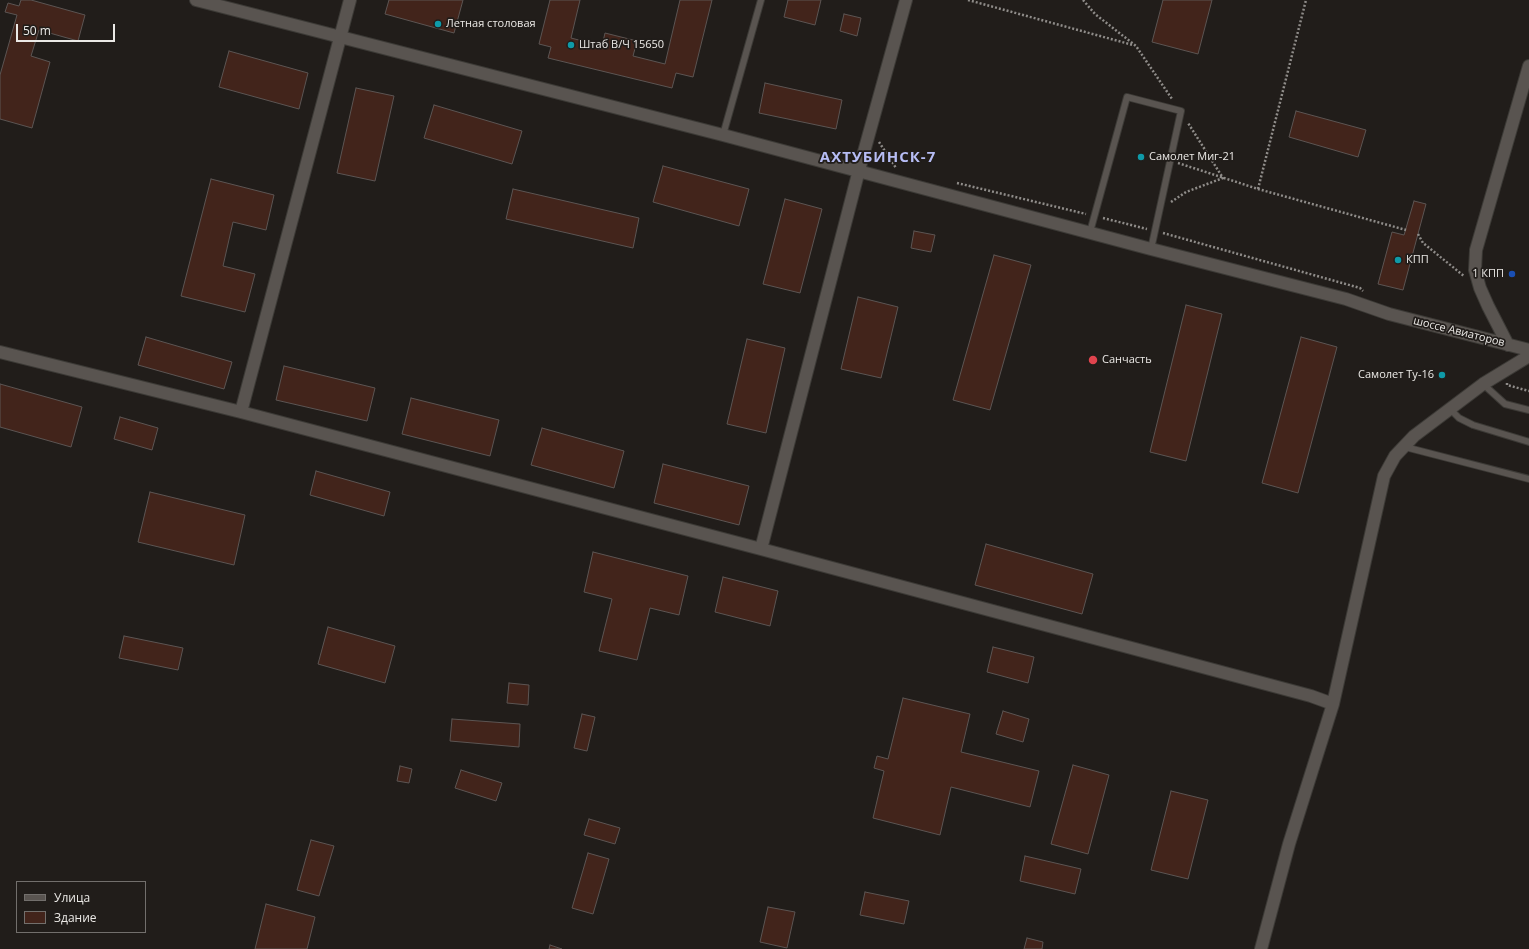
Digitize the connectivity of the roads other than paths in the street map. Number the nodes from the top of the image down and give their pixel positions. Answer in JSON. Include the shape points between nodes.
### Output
{"nodes":[{"id":1,"x":196,"y":0,"type":"edge"},
{"id":2,"x":350,"y":0,"type":"edge"},
{"id":3,"x":761,"y":0,"type":"edge"},
{"id":4,"x":906,"y":0,"type":"edge"},
{"id":5,"x":340,"y":38,"type":"junction"},
{"id":6,"x":1529,"y":66,"type":"edge"},
{"id":7,"x":724,"y":135,"type":"junction"},
{"id":8,"x":859,"y":170,"type":"junction"},
{"id":9,"x":1090,"y":232,"type":"junction"},
{"id":10,"x":1151,"y":249,"type":"junction"},
{"id":11,"x":1508,"y":345,"type":"junction"},
{"id":12,"x":1529,"y":350,"type":"edge"},
{"id":13,"x":0,"y":352,"type":"edge"},
{"id":14,"x":1529,"y":356,"type":"edge"},
{"id":15,"x":1483,"y":384,"type":"junction"},
{"id":16,"x":1450,"y":410,"type":"junction"},
{"id":17,"x":1529,"y":410,"type":"edge"},
{"id":18,"x":241,"y":412,"type":"junction"},
{"id":19,"x":1529,"y":442,"type":"edge"},
{"id":20,"x":1404,"y":447,"type":"junction"},
{"id":21,"x":1529,"y":479,"type":"edge"},
{"id":22,"x":761,"y":549,"type":"junction"},
{"id":23,"x":1333,"y":704,"type":"junction"},
{"id":24,"x":1261,"y":949,"type":"edge"}],
"edges":[{"from":1,"to":5,"type":"street","name":"шоссе Авиаторов"},
{"from":2,"to":5,"type":"street"},
{"from":3,"to":7,"type":"lane"},
{"from":4,"to":8,"type":"street"},
{"from":5,"to":7,"type":"street","name":"шоссе Авиаторов"},
{"from":5,"to":18,"type":"street"},
{"from":6,"to":11,"type":"street","via":[[1476,250],[1475,270],[1480,288]]},
{"from":7,"to":8,"type":"street","name":"шоссе Авиаторов"},
{"from":8,"to":9,"type":"street","name":"шоссе Авиаторов"},
{"from":8,"to":22,"type":"street"},
{"from":9,"to":10,"type":"street","name":"шоссе Авиаторов"},
{"from":9,"to":10,"type":"lane","via":[[1127,97],[1181,111]]},
{"from":10,"to":11,"type":"street","name":"шоссе Авиаторов","via":[[1346,299],[1389,314]]},
{"from":11,"to":12,"type":"street","name":"шоссе Авиаторов"},
{"from":13,"to":18,"type":"street"},
{"from":14,"to":15,"type":"street"},
{"from":15,"to":16,"type":"street"},
{"from":15,"to":17,"type":"lane","via":[[1505,404]]},
{"from":16,"to":19,"type":"lane","via":[[1473,425]]},
{"from":16,"to":20,"type":"street","via":[[1414,436]]},
{"from":18,"to":22,"type":"street"},
{"from":20,"to":21,"type":"lane"},
{"from":20,"to":23,"type":"street","via":[[1395,456],[1384,476]]},
{"from":22,"to":23,"type":"street"},
{"from":23,"to":24,"type":"street","via":[[1289,844]]}]}
